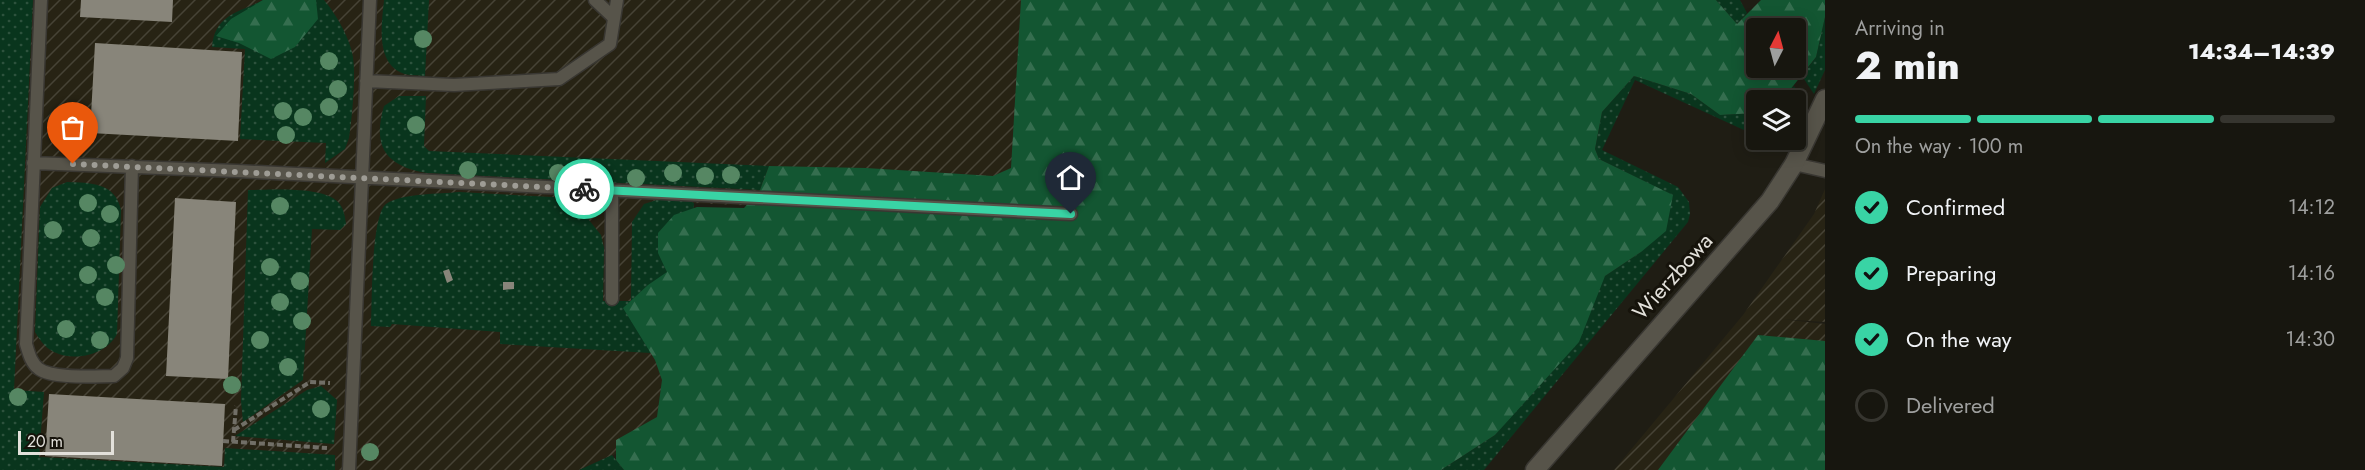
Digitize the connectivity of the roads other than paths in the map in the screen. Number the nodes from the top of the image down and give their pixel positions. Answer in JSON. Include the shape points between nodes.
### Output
{"nodes":[{"id":1,"x":41,"y":0,"type":"edge"},
{"id":2,"x":370,"y":0,"type":"edge"},
{"id":3,"x":595,"y":0,"type":"edge"},
{"id":4,"x":617,"y":0,"type":"edge"},
{"id":5,"x":614,"y":18,"type":"junction"},
{"id":6,"x":366,"y":81,"type":"junction"},
{"id":7,"x":1825,"y":99,"type":"edge"},
{"id":8,"x":33,"y":163,"type":"junction"},
{"id":9,"x":1794,"y":164,"type":"junction"},
{"id":10,"x":132,"y":166,"type":"junction"},
{"id":11,"x":1825,"y":171,"type":"edge"},
{"id":12,"x":362,"y":178,"type":"junction"},
{"id":13,"x":612,"y":190,"type":"junction"},
{"id":14,"x":1071,"y":214,"type":"dead end"},
{"id":15,"x":612,"y":299,"type":"dead end"},
{"id":16,"x":349,"y":470,"type":"edge"},
{"id":17,"x":1534,"y":470,"type":"edge"}],
"edges":[{"from":1,"to":8,"type":"lane"},
{"from":2,"to":6,"type":"lane"},
{"from":3,"to":5,"type":"lane"},
{"from":4,"to":5,"type":"lane"},
{"from":5,"to":6,"type":"lane","via":[[610,44],[559,79],[454,85]]},
{"from":6,"to":12,"type":"lane"},
{"from":7,"to":9,"type":"street","name":"Wierzbowa"},
{"from":8,"to":10,"type":"lane"},
{"from":8,"to":10,"type":"lane","via":[[26,344],[30,359],[50,374],[102,376],[114,376],[127,358]]},
{"from":9,"to":11,"type":"lane"},
{"from":9,"to":17,"type":"street","name":"Wierzbowa","via":[[1740,237]]},
{"from":10,"to":12,"type":"lane"},
{"from":12,"to":13,"type":"lane"},
{"from":12,"to":16,"type":"lane"},
{"from":13,"to":14,"type":"lane"},
{"from":13,"to":15,"type":"lane"}]}
